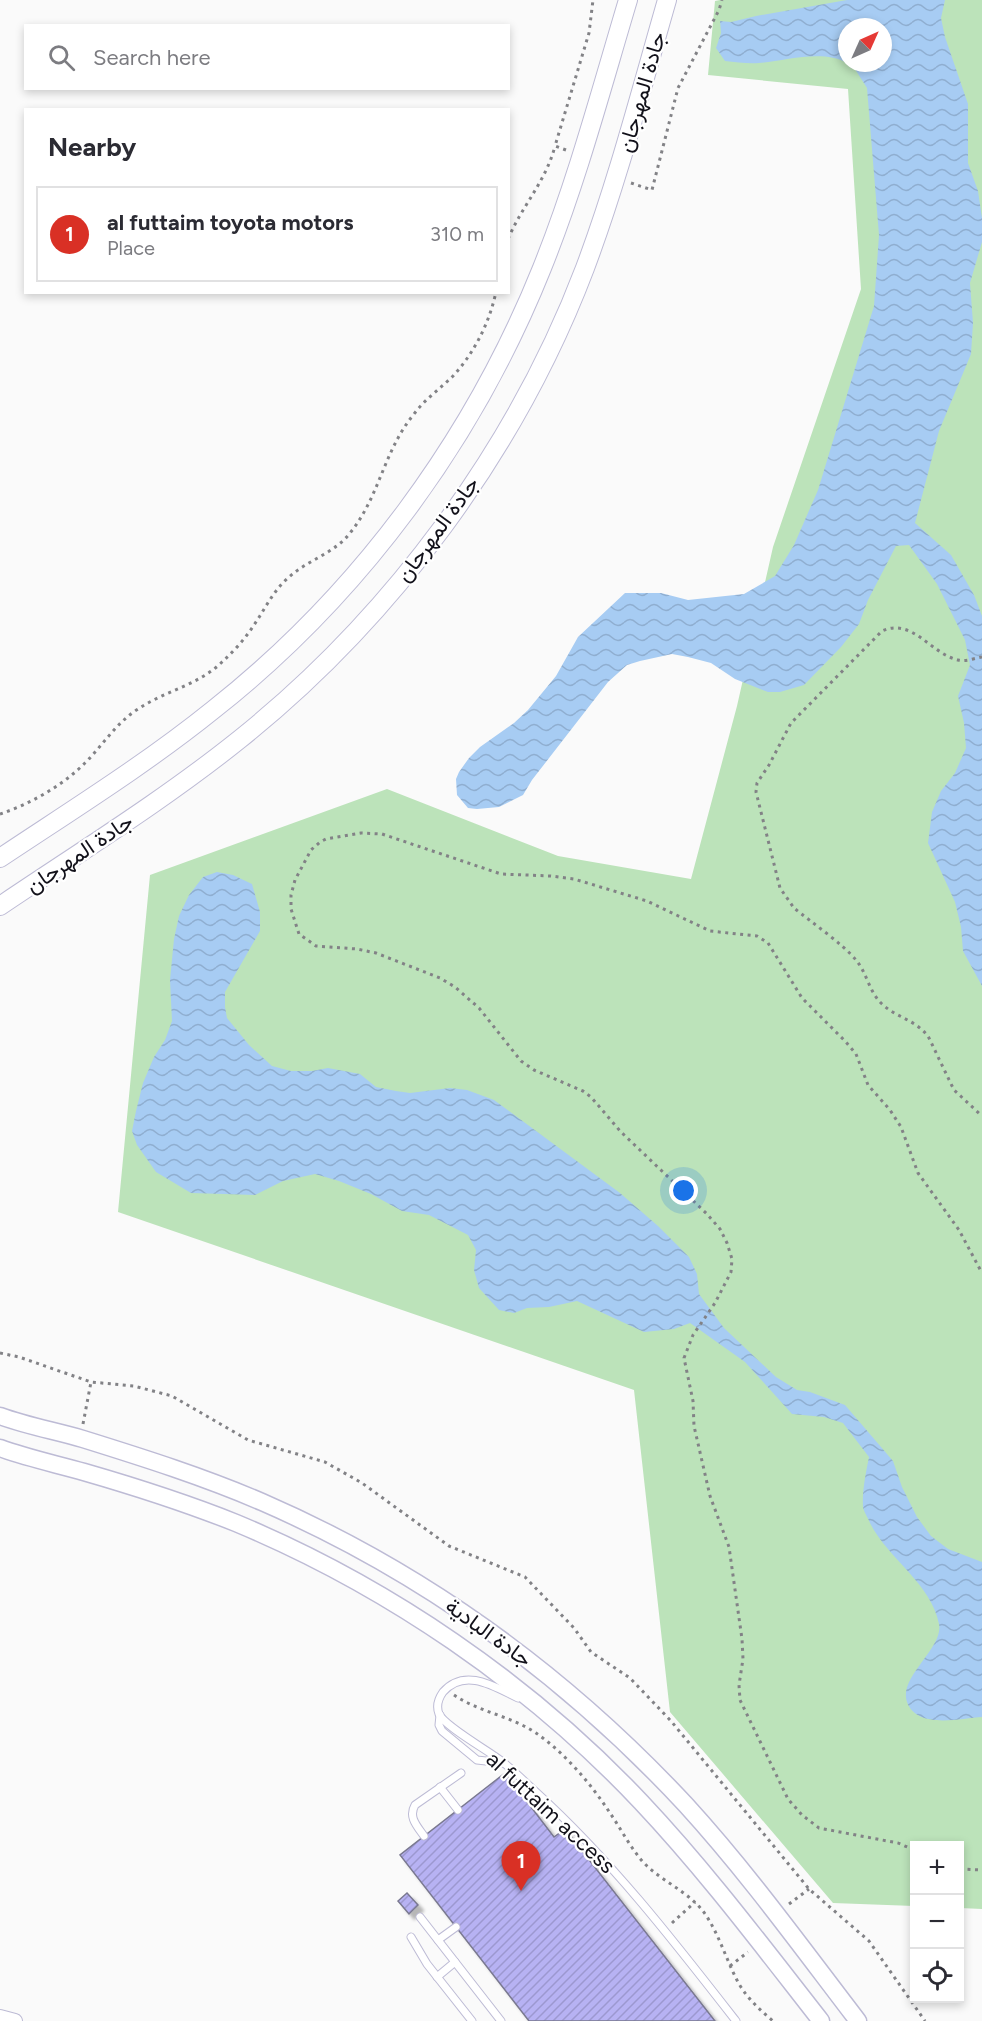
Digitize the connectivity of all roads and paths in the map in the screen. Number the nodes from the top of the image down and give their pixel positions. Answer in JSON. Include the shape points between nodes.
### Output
{"nodes":[{"id":1,"x":593,"y":0,"type":"edge"},
{"id":2,"x":628,"y":0,"type":"edge"},
{"id":3,"x":667,"y":0,"type":"edge"},
{"id":4,"x":722,"y":0,"type":"edge"},
{"id":5,"x":555,"y":146,"type":"junction"},
{"id":6,"x":582,"y":155,"type":"junction"},
{"id":7,"x":616,"y":179,"type":"junction"},
{"id":8,"x":510,"y":235,"type":"edge"},
{"id":9,"x":495,"y":294,"type":"edge"},
{"id":10,"x":982,"y":657,"type":"edge"},
{"id":11,"x":0,"y":814,"type":"edge"},
{"id":12,"x":0,"y":858,"type":"edge"},
{"id":13,"x":0,"y":906,"type":"edge"},
{"id":14,"x":982,"y":1116,"type":"edge"},
{"id":15,"x":982,"y":1273,"type":"edge"},
{"id":16,"x":91,"y":1382,"type":"dead end"},
{"id":17,"x":0,"y":1416,"type":"edge"},
{"id":18,"x":80,"y":1438,"type":"junction"},
{"id":19,"x":0,"y":1448,"type":"edge"},
{"id":20,"x":446,"y":1690,"type":"junction"},
{"id":21,"x":541,"y":1709,"type":"junction"},
{"id":22,"x":440,"y":1715,"type":"junction"},
{"id":23,"x":504,"y":1763,"type":"junction"},
{"id":24,"x":461,"y":1773,"type":"dead end"},
{"id":25,"x":440,"y":1787,"type":"junction"},
{"id":26,"x":458,"y":1810,"type":"dead end"},
{"id":27,"x":424,"y":1836,"type":"dead end"},
{"id":28,"x":910,"y":1848,"type":"edge"},
{"id":29,"x":964,"y":1869,"type":"edge"},
{"id":30,"x":982,"y":1870,"type":"edge"},
{"id":31,"x":809,"y":1889,"type":"dead end"},
{"id":32,"x":695,"y":1902,"type":"junction"},
{"id":33,"x":776,"y":1914,"type":"junction"},
{"id":34,"x":420,"y":1917,"type":"dead end"},
{"id":35,"x":456,"y":1928,"type":"dead end"},
{"id":36,"x":666,"y":1929,"type":"junction"},
{"id":37,"x":411,"y":1936,"type":"dead end"},
{"id":38,"x":438,"y":1940,"type":"junction"},
{"id":39,"x":760,"y":1943,"type":"junction"},
{"id":40,"x":455,"y":1962,"type":"junction"},
{"id":41,"x":730,"y":1966,"type":"junction"},
{"id":42,"x":437,"y":1977,"type":"junction"},
{"id":43,"x":0,"y":2017,"type":"edge"},
{"id":44,"x":15,"y":2021,"type":"edge"},
{"id":45,"x":472,"y":2021,"type":"edge"},
{"id":46,"x":501,"y":2021,"type":"edge"},
{"id":47,"x":736,"y":2021,"type":"edge"},
{"id":48,"x":773,"y":2021,"type":"edge"},
{"id":49,"x":821,"y":2021,"type":"edge"},
{"id":50,"x":858,"y":2021,"type":"edge"}],
"edges":[{"from":1,"to":5,"type":"path","via":[[592,22]]},
{"from":2,"to":6,"type":"main road","name":"جادة المهرجان"},
{"from":3,"to":7,"type":"main road","name":"جادة المهرجان"},
{"from":4,"to":7,"type":"path","via":[[678,88],[652,190]]},
{"from":5,"to":6,"type":"path"},
{"from":5,"to":8,"type":"path","via":[[543,179]]},
{"from":6,"to":12,"type":"main road","name":"جادة المهرجان","via":[[543,267],[483,393],[407,510],[364,564],[267,665],[214,710]]},
{"from":7,"to":13,"type":"main road","name":"جادة المهرجان","via":[[584,270],[522,403],[484,466],[397,584],[304,683],[240,739]]},
{"from":9,"to":11,"type":"path","via":[[485,327],[470,354],[403,429],[385,461],[370,502],[343,542],[286,580],[243,640],[207,675],[138,709],[116,726],[68,778]]},
{"from":10,"to":14,"type":"path","via":[[952,658],[902,628],[882,631],[794,718],[757,783],[756,792],[786,899],[855,959],[883,1005],[922,1029],[954,1090]]},
{"from":15,"to":28,"type":"path","via":[[959,1230],[918,1173],[901,1127],[868,1085],[856,1054],[802,998],[772,947],[763,939],[710,931],[647,901],[574,879],[501,874],[382,834],[326,839],[314,846],[291,895],[299,934],[316,946],[366,950],[455,987],[478,1008],[521,1061],[591,1097],[621,1132],[720,1229],[732,1266],[715,1303],[693,1335],[684,1364],[712,1504],[729,1546],[742,1639],[739,1685],[743,1707],[788,1799],[810,1822],[819,1828]]},
{"from":16,"to":18,"type":"path"},
{"from":17,"to":18,"type":"street","name":"جادة البادية"},
{"from":18,"to":33,"type":"street","name":"جادة البادية","via":[[212,1482],[309,1524],[402,1574],[482,1626],[574,1697],[644,1761]]},
{"from":19,"to":21,"type":"street","name":"جادة البادية","via":[[154,1493],[278,1542],[415,1617]]},
{"from":20,"to":21,"type":"lane","via":[[462,1681],[476,1680]]},
{"from":20,"to":22,"type":"lane","via":[[439,1698]]},
{"from":20,"to":32,"type":"path","via":[[466,1703],[525,1726],[546,1741],[589,1785],[645,1863]]},
{"from":21,"to":39,"type":"street","name":"جادة البادية","via":[[647,1808]]},
{"from":22,"to":23,"type":"lane","name":"al futtaim access"},
{"from":22,"to":23,"type":"lane","via":[[442,1731],[475,1758]]},
{"from":23,"to":36,"type":"lane","name":"al futtaim access","via":[[572,1827]]},
{"from":24,"to":25,"type":"lane"},
{"from":25,"to":26,"type":"lane"},
{"from":25,"to":27,"type":"lane","via":[[413,1809],[413,1819]]},
{"from":29,"to":30,"type":"path"},
{"from":31,"to":33,"type":"path"},
{"from":32,"to":36,"type":"path"},
{"from":32,"to":41,"type":"path","via":[[709,1920]]},
{"from":33,"to":50,"type":"street","name":"جادة البادية"},
{"from":34,"to":38,"type":"lane"},
{"from":35,"to":38,"type":"lane"},
{"from":36,"to":47,"type":"lane","name":"al futtaim access"},
{"from":37,"to":42,"type":"lane"},
{"from":38,"to":40,"type":"lane"},
{"from":39,"to":41,"type":"path"},
{"from":39,"to":49,"type":"street","name":"جادة البادية"},
{"from":40,"to":42,"type":"lane"},
{"from":40,"to":46,"type":"lane"},
{"from":41,"to":48,"type":"path","via":[[749,1999]]},
{"from":42,"to":45,"type":"lane"},
{"from":43,"to":44,"type":"street"}]}
